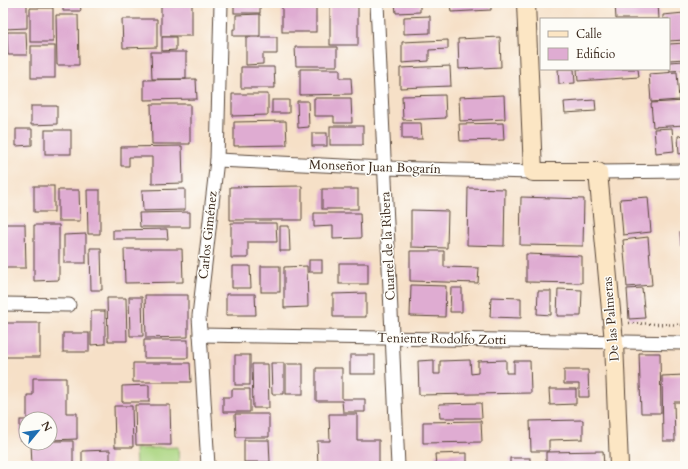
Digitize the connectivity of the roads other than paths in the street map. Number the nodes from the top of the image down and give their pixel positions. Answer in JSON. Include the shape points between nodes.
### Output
{"nodes":[{"id":1,"x":220,"y":3,"type":"edge"},
{"id":2,"x":377,"y":3,"type":"edge"},
{"id":3,"x":526,"y":3,"type":"edge"},
{"id":4,"x":217,"y":160,"type":"junction"},
{"id":5,"x":385,"y":168,"type":"junction"},
{"id":6,"x":685,"y":170,"type":"edge"},
{"id":7,"x":534,"y":172,"type":"junction"},
{"id":8,"x":598,"y":172,"type":"junction"},
{"id":9,"x":3,"y":304,"type":"edge"},
{"id":10,"x":69,"y":305,"type":"dead end"},
{"id":11,"x":200,"y":335,"type":"junction"},
{"id":12,"x":393,"y":339,"type":"junction"},
{"id":13,"x":614,"y":342,"type":"junction"},
{"id":14,"x":685,"y":343,"type":"edge"},
{"id":15,"x":208,"y":466,"type":"edge"},
{"id":16,"x":398,"y":466,"type":"edge"},
{"id":17,"x":619,"y":466,"type":"edge"}],
"edges":[{"from":1,"to":4,"type":"street","name":"Carlos Giménez"},
{"from":2,"to":5,"type":"street","name":"Cuartel de la Ribera"},
{"from":3,"to":7,"type":"main road"},
{"from":4,"to":5,"type":"street","name":"Monseñor Juan Bogarín"},
{"from":4,"to":11,"type":"street","name":"Carlos Giménez","via":[[199,316]]},
{"from":5,"to":7,"type":"street","name":"Monseñor Juan Bogarín"},
{"from":5,"to":12,"type":"street","name":"Cuartel de la Ribera"},
{"from":6,"to":8,"type":"street","name":"Monseñor Juan Bogarín"},
{"from":7,"to":8,"type":"main road","name":"Monseñor Juan Bogarín"},
{"from":8,"to":13,"type":"main road","name":"De las Palmeras"},
{"from":9,"to":10,"type":"street"},
{"from":11,"to":12,"type":"street","name":"Teniente Rodolfo Zotti"},
{"from":11,"to":15,"type":"street","name":"Carlos Giménez"},
{"from":12,"to":13,"type":"street","name":"Teniente Rodolfo Zotti"},
{"from":12,"to":16,"type":"street","name":"Cuartel de la Ribera"},
{"from":13,"to":14,"type":"street","name":"Teniente Rodolfo Zotti"},
{"from":13,"to":17,"type":"main road","name":"De las Palmeras"}]}
